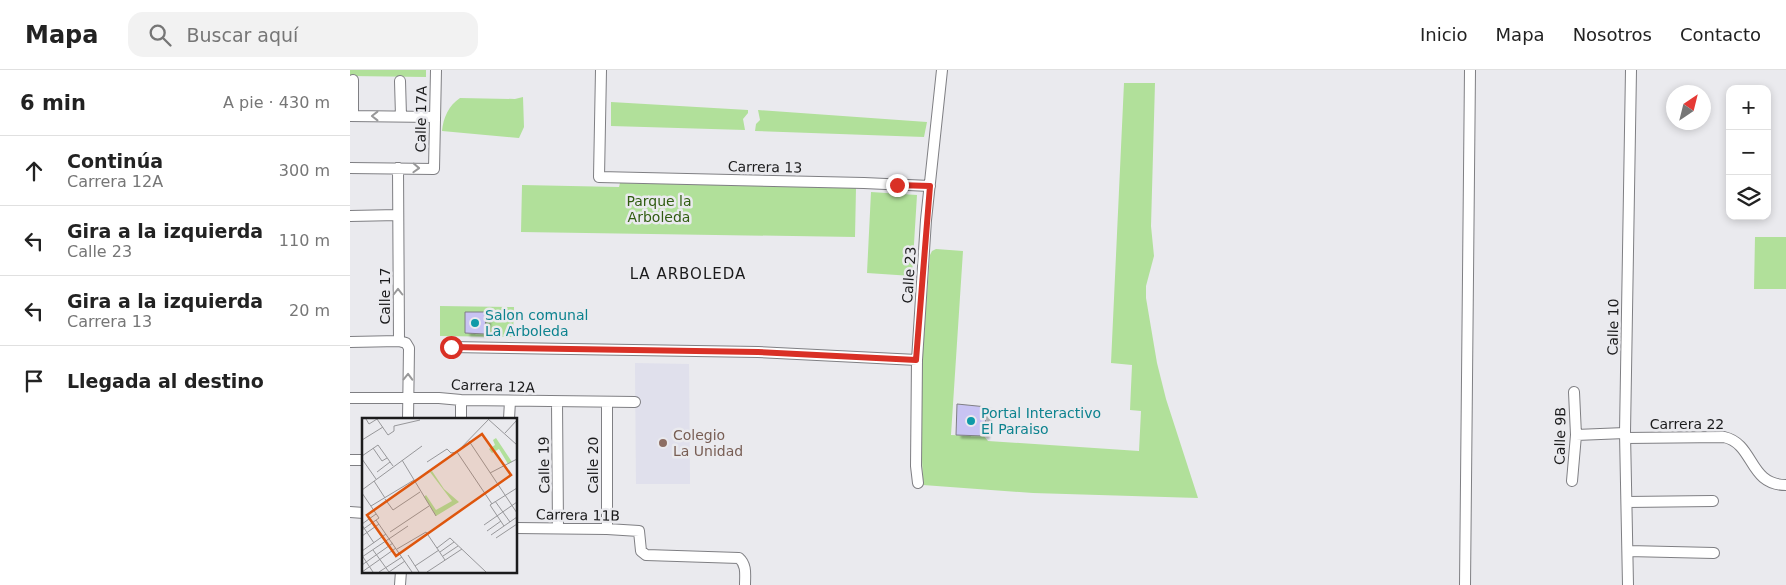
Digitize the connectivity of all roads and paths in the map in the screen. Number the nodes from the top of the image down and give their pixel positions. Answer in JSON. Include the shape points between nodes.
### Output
{"nodes":[{"id":1,"x":436,"y":70,"type":"edge"},
{"id":2,"x":601,"y":70,"type":"edge"},
{"id":3,"x":942,"y":70,"type":"edge"},
{"id":4,"x":1470,"y":70,"type":"edge"},
{"id":5,"x":1631,"y":70,"type":"edge"},
{"id":6,"x":353,"y":80,"type":"dead end"},
{"id":7,"x":400,"y":81,"type":"dead end"},
{"id":8,"x":352,"y":116,"type":"edge"},
{"id":9,"x":400,"y":116,"type":"junction"},
{"id":10,"x":434,"y":117,"type":"junction"},
{"id":11,"x":350,"y":168,"type":"edge"},
{"id":12,"x":398,"y":168,"type":"junction"},
{"id":13,"x":930,"y":186,"type":"junction"},
{"id":14,"x":398,"y":215,"type":"junction"},
{"id":15,"x":350,"y":216,"type":"edge"},
{"id":16,"x":399,"y":341,"type":"junction"},
{"id":17,"x":350,"y":342,"type":"edge"},
{"id":18,"x":451,"y":347,"type":"dead end"},
{"id":19,"x":916,"y":360,"type":"junction"},
{"id":20,"x":1574,"y":392,"type":"dead end"},
{"id":21,"x":408,"y":397,"type":"junction"},
{"id":22,"x":350,"y":398,"type":"edge"},
{"id":23,"x":461,"y":400,"type":"junction"},
{"id":24,"x":510,"y":401,"type":"junction"},
{"id":25,"x":557,"y":402,"type":"junction"},
{"id":26,"x":607,"y":402,"type":"junction"},
{"id":27,"x":635,"y":402,"type":"dead end"},
{"id":28,"x":408,"y":418,"type":"edge"},
{"id":29,"x":461,"y":418,"type":"edge"},
{"id":30,"x":510,"y":418,"type":"edge"},
{"id":31,"x":1576,"y":435,"type":"junction"},
{"id":32,"x":1625,"y":435,"type":"junction"},
{"id":33,"x":1572,"y":481,"type":"dead end"},
{"id":34,"x":918,"y":483,"type":"dead end"},
{"id":35,"x":1786,"y":485,"type":"edge"},
{"id":36,"x":1714,"y":501,"type":"dead end"},
{"id":37,"x":1627,"y":502,"type":"junction"},
{"id":38,"x":518,"y":528,"type":"edge"},
{"id":39,"x":558,"y":528,"type":"junction"},
{"id":40,"x":607,"y":528,"type":"junction"},
{"id":41,"x":1628,"y":551,"type":"junction"},
{"id":42,"x":1714,"y":553,"type":"dead end"},
{"id":43,"x":401,"y":572,"type":"edge"},
{"id":44,"x":400,"y":585,"type":"edge"},
{"id":45,"x":745,"y":585,"type":"edge"},
{"id":46,"x":1465,"y":585,"type":"edge"},
{"id":47,"x":1628,"y":585,"type":"edge"}],
"edges":[{"from":1,"to":10,"type":"street","name":"Calle 17A"},
{"from":2,"to":13,"type":"street","name":"Carrera 13","via":[[599,177]]},
{"from":3,"to":13,"type":"street","name":"Calle 23"},
{"from":4,"to":46,"type":"street"},
{"from":5,"to":32,"type":"street","name":"Calle 10"},
{"from":6,"to":8,"type":"street"},
{"from":7,"to":9,"type":"street"},
{"from":9,"to":8,"type":"street","one_way":true},
{"from":9,"to":10,"type":"street"},
{"from":12,"to":10,"type":"street","name":"Calle 17A","one_way":true,"via":[[434,169]]},
{"from":11,"to":12,"type":"street"},
{"from":12,"to":14,"type":"street","name":"Calle 17"},
{"from":13,"to":19,"type":"street","name":"Calle 23"},
{"from":14,"to":15,"type":"street"},
{"from":16,"to":14,"type":"street","name":"Calle 17","one_way":true},
{"from":16,"to":17,"type":"street"},
{"from":21,"to":16,"type":"street","name":"Calle 17","one_way":true,"via":[[409,348]]},
{"from":18,"to":19,"type":"street","via":[[758,352]]},
{"from":19,"to":34,"type":"street","name":"Calle 23"},
{"from":20,"to":31,"type":"street","name":"Calle 9B"},
{"from":21,"to":22,"type":"street","name":"Carrera 12A"},
{"from":21,"to":23,"type":"street","name":"Carrera 12A"},
{"from":21,"to":28,"type":"street","name":"Calle 17"},
{"from":23,"to":24,"type":"street","name":"Carrera 12A"},
{"from":23,"to":29,"type":"street"},
{"from":24,"to":25,"type":"street","name":"Carrera 12A"},
{"from":24,"to":30,"type":"street"},
{"from":25,"to":26,"type":"street","name":"Carrera 12A"},
{"from":25,"to":39,"type":"street","name":"Calle 19"},
{"from":26,"to":27,"type":"street","name":"Carrera 12A"},
{"from":26,"to":40,"type":"street","name":"Calle 20"},
{"from":31,"to":32,"type":"street"},
{"from":31,"to":33,"type":"street","name":"Calle 9B"},
{"from":32,"to":35,"type":"street","name":"Carrera 22","via":[[1732,438],[1762,478]]},
{"from":32,"to":37,"type":"street","name":"Calle 10"},
{"from":36,"to":37,"type":"street"},
{"from":37,"to":41,"type":"street","name":"Calle 10"},
{"from":38,"to":39,"type":"street","name":"Carrera 11B"},
{"from":39,"to":40,"type":"street","name":"Carrera 11B"},
{"from":40,"to":45,"type":"street","name":"Carrera 11B","via":[[639,531],[641,550],[646,555],[739,558],[745,567]]},
{"from":41,"to":42,"type":"street"},
{"from":41,"to":47,"type":"street","name":"Calle 10"},
{"from":43,"to":44,"type":"street"}]}
